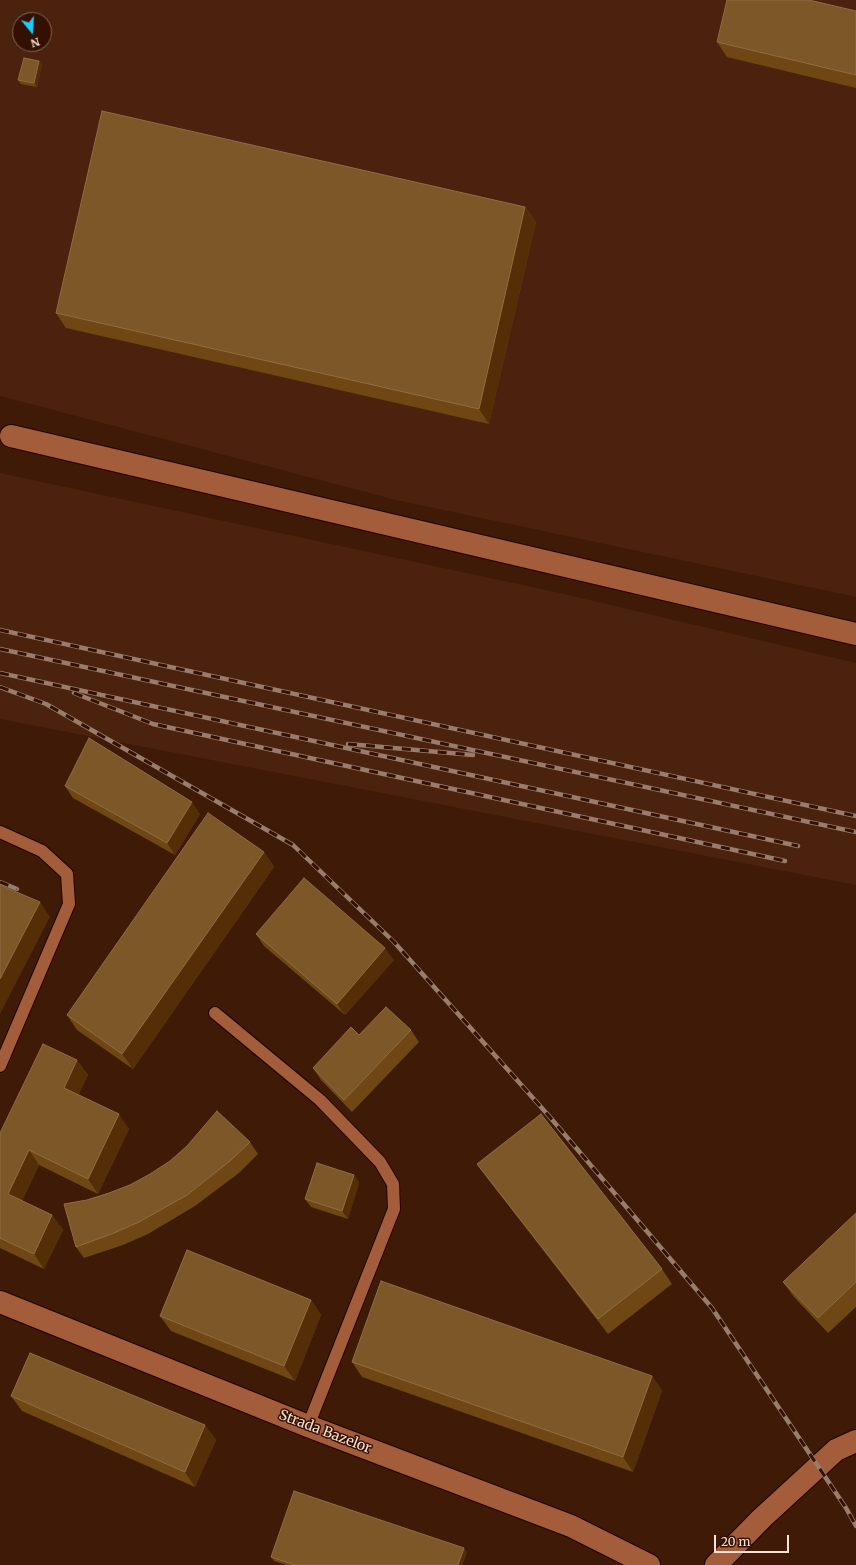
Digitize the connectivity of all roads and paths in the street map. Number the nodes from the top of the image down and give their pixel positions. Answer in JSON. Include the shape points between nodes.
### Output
{"nodes":[{"id":1,"x":5,"y":435,"type":"edge"},
{"id":2,"x":856,"y":634,"type":"edge"},
{"id":3,"x":0,"y":832,"type":"edge"},
{"id":4,"x":215,"y":1013,"type":"dead end"},
{"id":5,"x":0,"y":1066,"type":"edge"},
{"id":6,"x":0,"y":1302,"type":"edge"},
{"id":7,"x":308,"y":1426,"type":"junction"},
{"id":8,"x":856,"y":1441,"type":"edge"},
{"id":9,"x":649,"y":1565,"type":"edge"},
{"id":10,"x":716,"y":1565,"type":"edge"}],
"edges":[{"from":1,"to":2,"type":"street"},
{"from":3,"to":5,"type":"lane","via":[[42,851],[67,874],[68,904]]},
{"from":4,"to":7,"type":"lane","via":[[320,1100],[380,1162],[393,1184],[394,1209]]},
{"from":6,"to":7,"type":"street","name":"Strada Bazelor"},
{"from":7,"to":9,"type":"street","name":"Strada Bazelor","via":[[571,1526]]},
{"from":8,"to":10,"type":"street","via":[[836,1450],[762,1518]]}]}
